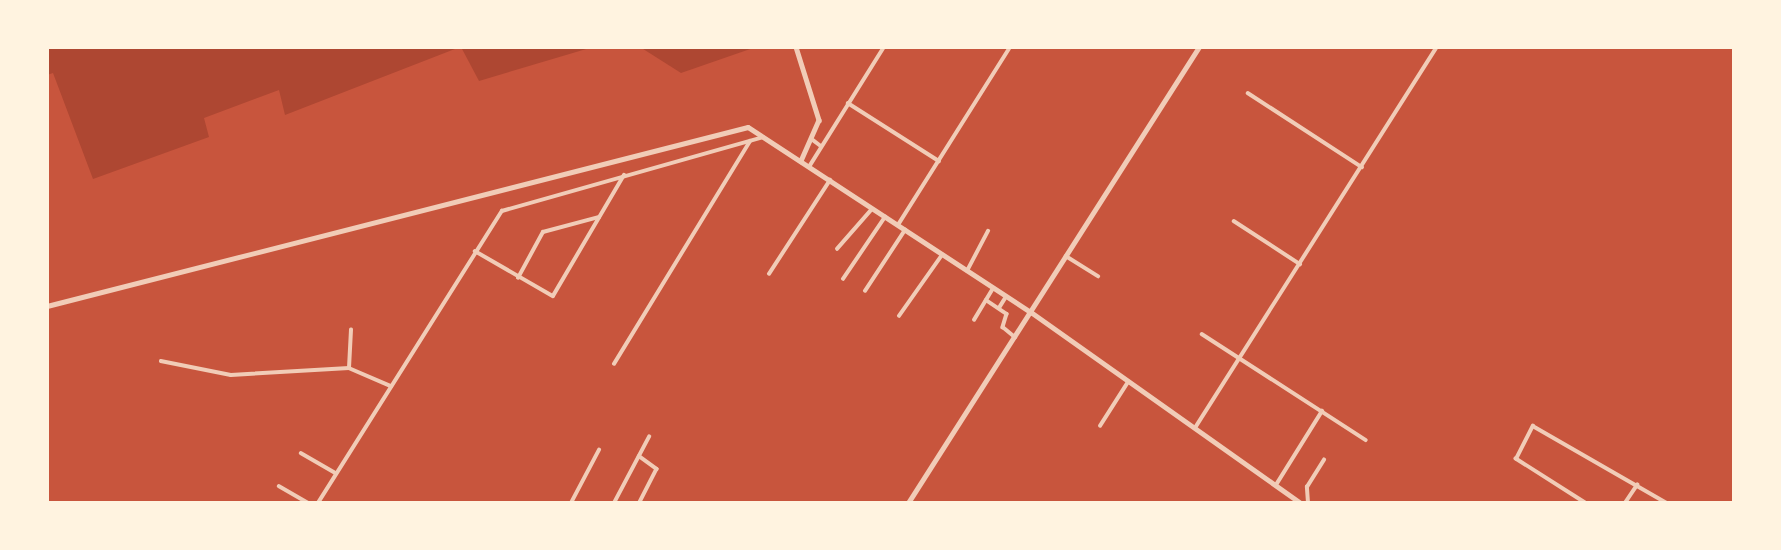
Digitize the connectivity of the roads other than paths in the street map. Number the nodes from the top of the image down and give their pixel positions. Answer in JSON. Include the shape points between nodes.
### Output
{"nodes":[{"id":1,"x":796,"y":47,"type":"edge"},
{"id":2,"x":884,"y":47,"type":"edge"},
{"id":3,"x":1199,"y":47,"type":"edge"},
{"id":4,"x":1437,"y":47,"type":"edge"},
{"id":5,"x":1009,"y":49,"type":"edge"},
{"id":6,"x":1248,"y":93,"type":"dead end"},
{"id":7,"x":848,"y":103,"type":"junction"},
{"id":8,"x":764,"y":137,"type":"junction"},
{"id":9,"x":813,"y":140,"type":"junction"},
{"id":10,"x":750,"y":141,"type":"junction"},
{"id":11,"x":821,"y":146,"type":"junction"},
{"id":12,"x":801,"y":161,"type":"junction"},
{"id":13,"x":939,"y":161,"type":"junction"},
{"id":14,"x":809,"y":167,"type":"junction"},
{"id":15,"x":1362,"y":167,"type":"junction"},
{"id":16,"x":624,"y":175,"type":"junction"},
{"id":17,"x":830,"y":180,"type":"junction"},
{"id":18,"x":872,"y":209,"type":"junction"},
{"id":19,"x":885,"y":217,"type":"junction"},
{"id":20,"x":599,"y":218,"type":"junction"},
{"id":21,"x":1234,"y":221,"type":"dead end"},
{"id":22,"x":897,"y":225,"type":"junction"},
{"id":23,"x":905,"y":230,"type":"junction"},
{"id":24,"x":988,"y":232,"type":"dead end"},
{"id":25,"x":837,"y":249,"type":"dead end"},
{"id":26,"x":475,"y":251,"type":"junction"},
{"id":27,"x":943,"y":255,"type":"junction"},
{"id":28,"x":1066,"y":256,"type":"junction"},
{"id":29,"x":1300,"y":264,"type":"junction"},
{"id":30,"x":967,"y":271,"type":"junction"},
{"id":31,"x":769,"y":274,"type":"dead end"},
{"id":32,"x":1098,"y":276,"type":"dead end"},
{"id":33,"x":518,"y":278,"type":"junction"},
{"id":34,"x":843,"y":279,"type":"dead end"},
{"id":35,"x":993,"y":288,"type":"junction"},
{"id":36,"x":865,"y":291,"type":"dead end"},
{"id":37,"x":1006,"y":297,"type":"junction"},
{"id":38,"x":986,"y":300,"type":"junction"},
{"id":39,"x":47,"y":306,"type":"edge"},
{"id":40,"x":999,"y":308,"type":"junction"},
{"id":41,"x":1031,"y":312,"type":"junction"},
{"id":42,"x":899,"y":316,"type":"dead end"},
{"id":43,"x":974,"y":320,"type":"dead end"},
{"id":44,"x":351,"y":330,"type":"dead end"},
{"id":45,"x":1202,"y":334,"type":"dead end"},
{"id":46,"x":1015,"y":337,"type":"junction"},
{"id":47,"x":1240,"y":357,"type":"junction"},
{"id":48,"x":161,"y":361,"type":"dead end"},
{"id":49,"x":614,"y":364,"type":"dead end"},
{"id":50,"x":349,"y":368,"type":"junction"},
{"id":51,"x":1128,"y":382,"type":"junction"},
{"id":52,"x":391,"y":386,"type":"junction"},
{"id":53,"x":1322,"y":411,"type":"junction"},
{"id":54,"x":1100,"y":426,"type":"dead end"},
{"id":55,"x":1195,"y":428,"type":"junction"},
{"id":56,"x":649,"y":437,"type":"dead end"},
{"id":57,"x":1366,"y":440,"type":"dead end"},
{"id":58,"x":599,"y":450,"type":"dead end"},
{"id":59,"x":301,"y":453,"type":"dead end"},
{"id":60,"x":639,"y":456,"type":"junction"},
{"id":61,"x":1324,"y":460,"type":"dead end"},
{"id":62,"x":335,"y":473,"type":"junction"},
{"id":63,"x":1276,"y":485,"type":"junction"},
{"id":64,"x":1637,"y":485,"type":"junction"},
{"id":65,"x":279,"y":486,"type":"dead end"},
{"id":66,"x":309,"y":503,"type":"edge"},
{"id":67,"x":318,"y":503,"type":"edge"},
{"id":68,"x":571,"y":503,"type":"edge"},
{"id":69,"x":614,"y":503,"type":"edge"},
{"id":70,"x":640,"y":503,"type":"edge"},
{"id":71,"x":908,"y":503,"type":"edge"},
{"id":72,"x":1301,"y":503,"type":"edge"},
{"id":73,"x":1308,"y":503,"type":"edge"},
{"id":74,"x":1585,"y":503,"type":"edge"},
{"id":75,"x":1625,"y":503,"type":"edge"},
{"id":76,"x":1667,"y":503,"type":"edge"}],
"edges":[{"from":1,"to":9,"type":"street","via":[[819,120]]},
{"from":2,"to":7,"type":"street"},
{"from":3,"to":28,"type":"street"},
{"from":4,"to":15,"type":"street"},
{"from":5,"to":13,"type":"street"},
{"from":6,"to":15,"type":"street"},
{"from":7,"to":11,"type":"street"},
{"from":7,"to":13,"type":"street"},
{"from":8,"to":10,"type":"street"},
{"from":8,"to":12,"type":"street"},
{"from":8,"to":39,"type":"street","via":[[748,127]]},
{"from":9,"to":11,"type":"street"},
{"from":9,"to":12,"type":"street"},
{"from":10,"to":16,"type":"street"},
{"from":10,"to":49,"type":"street"},
{"from":11,"to":14,"type":"street"},
{"from":12,"to":14,"type":"street"},
{"from":13,"to":22,"type":"street"},
{"from":14,"to":17,"type":"street"},
{"from":15,"to":29,"type":"street"},
{"from":16,"to":20,"type":"street"},
{"from":16,"to":26,"type":"street","via":[[507,208]]},
{"from":17,"to":18,"type":"street"},
{"from":17,"to":31,"type":"street"},
{"from":18,"to":19,"type":"street"},
{"from":18,"to":25,"type":"street"},
{"from":19,"to":22,"type":"street"},
{"from":19,"to":34,"type":"street"},
{"from":20,"to":33,"type":"street","via":[[543,232]]},
{"from":20,"to":33,"type":"street","via":[[554,296]]},
{"from":21,"to":29,"type":"street"},
{"from":22,"to":23,"type":"street"},
{"from":23,"to":27,"type":"street"},
{"from":23,"to":36,"type":"street"},
{"from":24,"to":30,"type":"street"},
{"from":26,"to":33,"type":"street"},
{"from":26,"to":52,"type":"street"},
{"from":27,"to":30,"type":"street"},
{"from":27,"to":42,"type":"street"},
{"from":28,"to":32,"type":"street"},
{"from":28,"to":41,"type":"street"},
{"from":29,"to":47,"type":"street"},
{"from":30,"to":35,"type":"street"},
{"from":35,"to":37,"type":"street"},
{"from":35,"to":38,"type":"street"},
{"from":37,"to":40,"type":"street"},
{"from":37,"to":41,"type":"street"},
{"from":38,"to":40,"type":"street"},
{"from":38,"to":43,"type":"street"},
{"from":40,"to":46,"type":"street","via":[[1007,314],[1004,329]]},
{"from":41,"to":46,"type":"street"},
{"from":41,"to":51,"type":"street"},
{"from":44,"to":50,"type":"street"},
{"from":45,"to":47,"type":"street"},
{"from":46,"to":71,"type":"street"},
{"from":47,"to":53,"type":"street"},
{"from":47,"to":55,"type":"street"},
{"from":48,"to":50,"type":"street","via":[[231,375]]},
{"from":50,"to":52,"type":"street"},
{"from":51,"to":54,"type":"street"},
{"from":51,"to":55,"type":"street"},
{"from":52,"to":62,"type":"street"},
{"from":53,"to":57,"type":"street"},
{"from":53,"to":63,"type":"street"},
{"from":55,"to":63,"type":"street"},
{"from":56,"to":60,"type":"street"},
{"from":58,"to":68,"type":"street"},
{"from":59,"to":62,"type":"street"},
{"from":60,"to":69,"type":"street"},
{"from":60,"to":70,"type":"street","via":[[657,468]]},
{"from":61,"to":73,"type":"street","via":[[1307,488]]},
{"from":62,"to":67,"type":"street"},
{"from":63,"to":72,"type":"street"},
{"from":64,"to":74,"type":"street","via":[[1533,426],[1516,459]]},
{"from":64,"to":75,"type":"street"},
{"from":64,"to":76,"type":"street"},
{"from":65,"to":66,"type":"street"}]}
